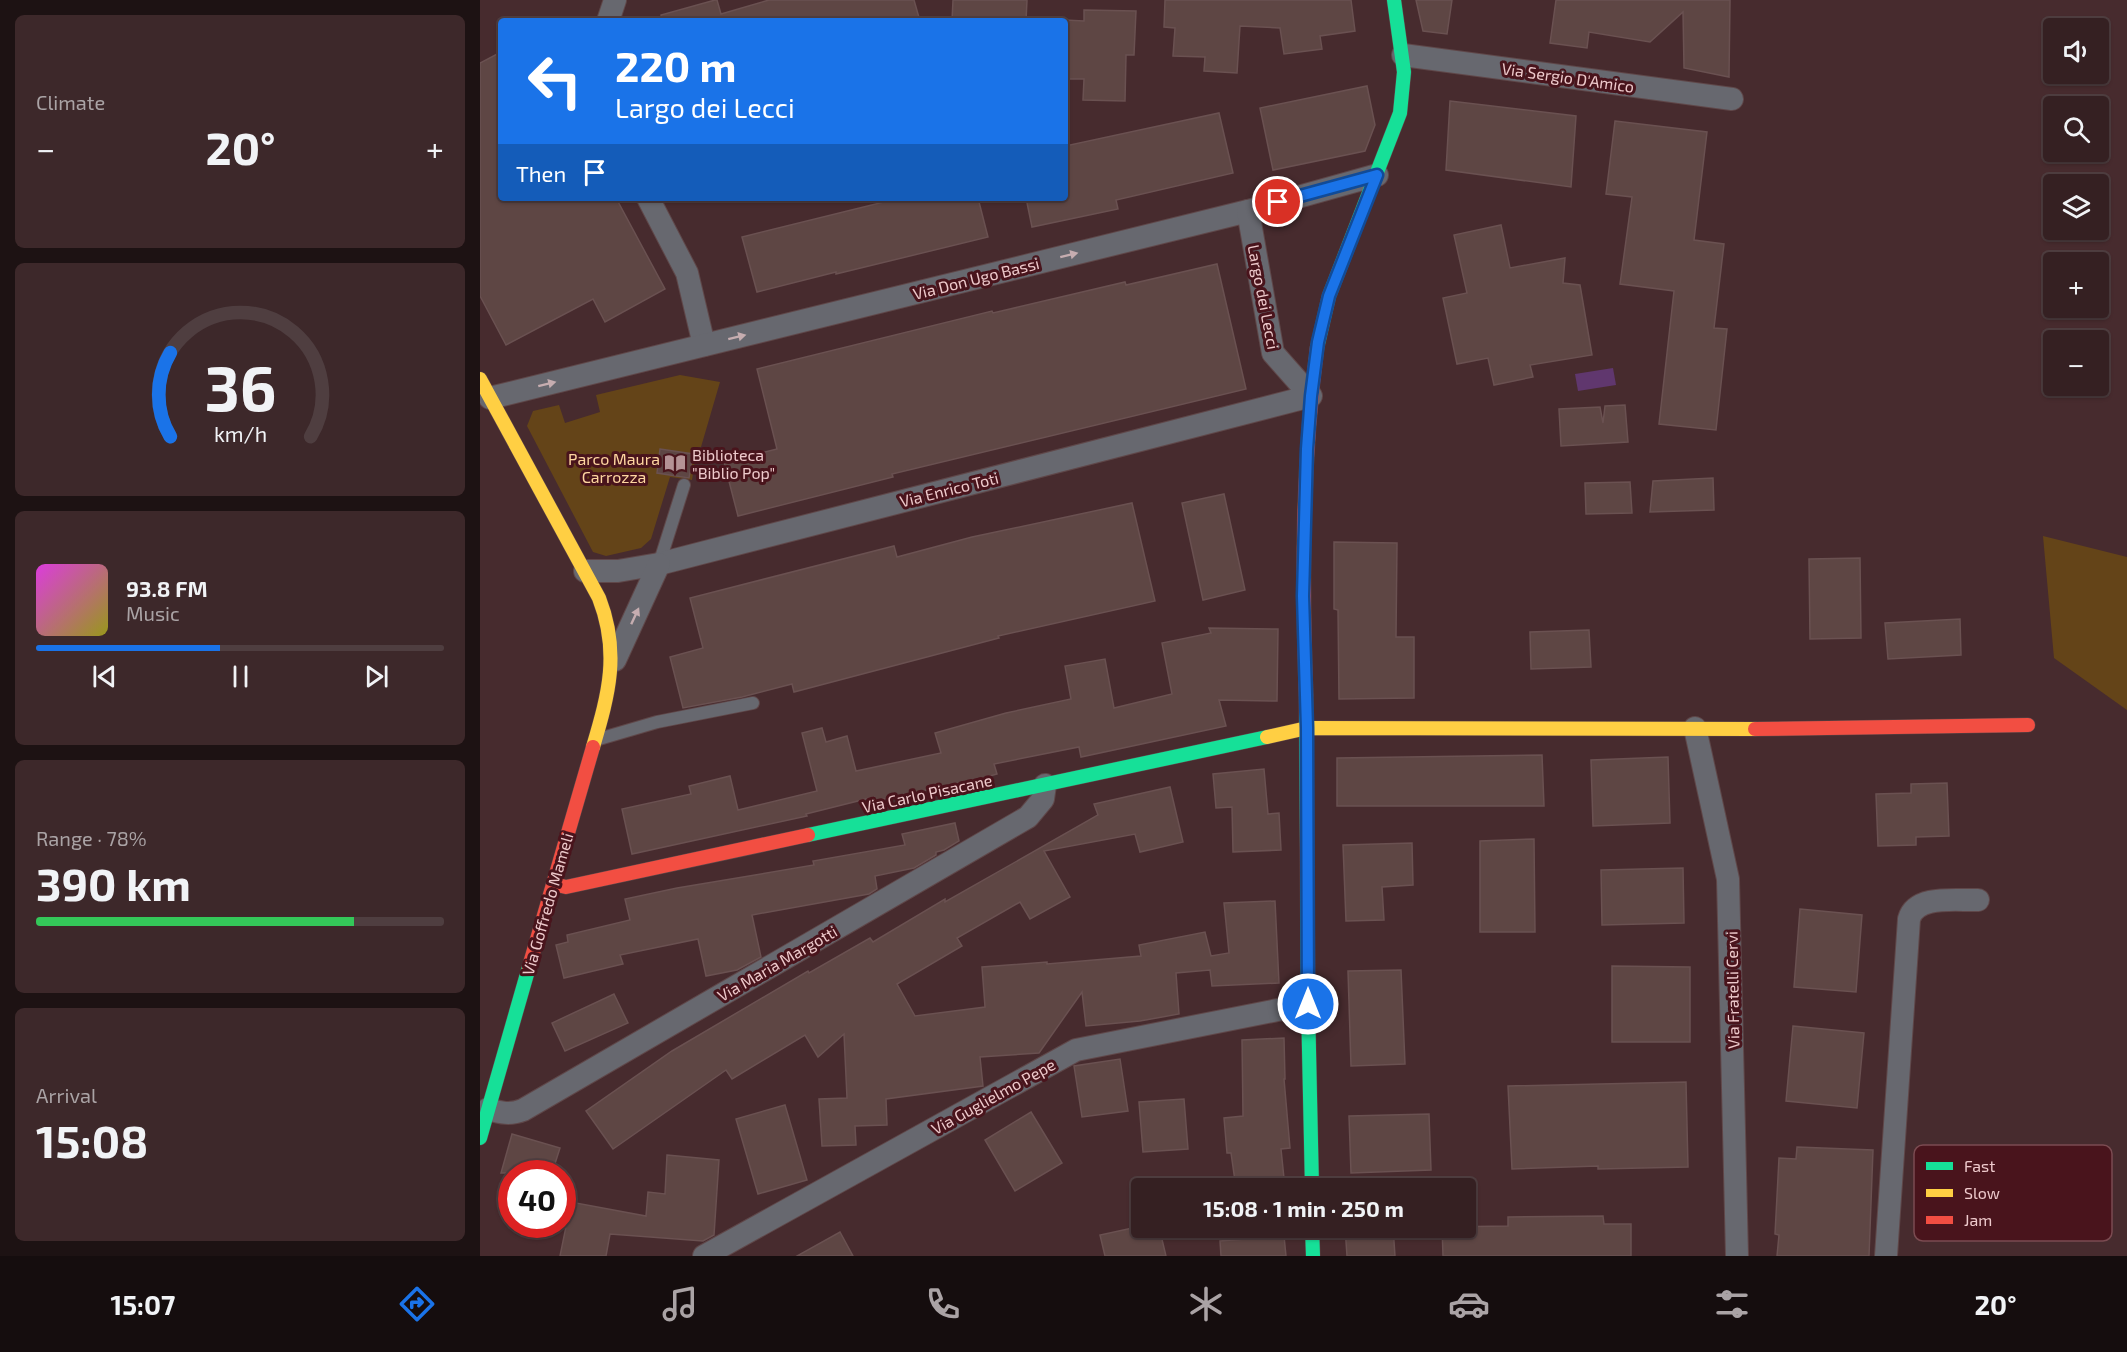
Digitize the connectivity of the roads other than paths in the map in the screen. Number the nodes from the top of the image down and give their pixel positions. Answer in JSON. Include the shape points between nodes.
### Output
{"nodes":[{"id":1,"x":615,"y":0,"type":"edge"},
{"id":2,"x":1394,"y":0,"type":"edge"},
{"id":3,"x":609,"y":18,"type":"edge"},
{"id":4,"x":1403,"y":55,"type":"junction"},
{"id":5,"x":1732,"y":99,"type":"dead end"},
{"id":6,"x":1377,"y":175,"type":"junction"},
{"id":7,"x":650,"y":201,"type":"edge"},
{"id":8,"x":1248,"y":211,"type":"junction"},
{"id":9,"x":704,"y":345,"type":"junction"},
{"id":10,"x":485,"y":389,"type":"edge"},
{"id":11,"x":1311,"y":396,"type":"junction"},
{"id":12,"x":684,"y":485,"type":"dead end"},
{"id":13,"x":660,"y":564,"type":"junction"},
{"id":14,"x":585,"y":571,"type":"junction"},
{"id":15,"x":611,"y":669,"type":"junction"},
{"id":16,"x":753,"y":703,"type":"dead end"},
{"id":17,"x":2028,"y":725,"type":"dead end"},
{"id":18,"x":1307,"y":728,"type":"junction"},
{"id":19,"x":1695,"y":728,"type":"junction"},
{"id":20,"x":595,"y":740,"type":"junction"},
{"id":21,"x":1045,"y":785,"type":"junction"},
{"id":22,"x":553,"y":884,"type":"junction"},
{"id":23,"x":1978,"y":900,"type":"dead end"},
{"id":24,"x":1308,"y":1004,"type":"junction"},
{"id":25,"x":488,"y":1109,"type":"junction"},
{"id":26,"x":480,"y":1138,"type":"edge"},
{"id":27,"x":1312,"y":1178,"type":"edge"},
{"id":28,"x":1312,"y":1238,"type":"edge"},
{"id":29,"x":704,"y":1256,"type":"edge"},
{"id":30,"x":1312,"y":1256,"type":"edge"},
{"id":31,"x":1737,"y":1256,"type":"edge"},
{"id":32,"x":1886,"y":1256,"type":"edge"}],
"edges":[{"from":1,"to":3,"type":"street"},
{"from":2,"to":4,"type":"street"},
{"from":4,"to":5,"type":"street","name":"Via Sergio D'Amico"},
{"from":4,"to":6,"type":"street","via":[[1400,113]]},
{"from":6,"to":8,"type":"street"},
{"from":6,"to":11,"type":"street","via":[[1329,296]]},
{"from":7,"to":9,"type":"street","via":[[687,273]]},
{"from":9,"to":8,"type":"street","name":"Via Don Ugo Bassi","one_way":true},
{"from":8,"to":11,"type":"street","name":"Largo dei Lecci","via":[[1273,353]]},
{"from":10,"to":9,"type":"street","name":"Via Don Ugo Bassi","one_way":true},
{"from":10,"to":14,"type":"street","name":"Via Goffredo Mameli"},
{"from":11,"to":13,"type":"street","name":"Via Enrico Toti"},
{"from":11,"to":18,"type":"street","via":[[1303,596]]},
{"from":12,"to":13,"type":"lane"},
{"from":13,"to":14,"type":"street","name":"Via Enrico Toti","via":[[618,571]]},
{"from":15,"to":13,"type":"street","name":"Via Goffredo Mameli","one_way":true},
{"from":14,"to":15,"type":"street","name":"Via Goffredo Mameli","via":[[610,625]]},
{"from":15,"to":20,"type":"street","name":"Via Goffredo Mameli"},
{"from":16,"to":20,"type":"lane","via":[[657,722]]},
{"from":17,"to":19,"type":"street"},
{"from":18,"to":19,"type":"street"},
{"from":18,"to":21,"type":"street","name":"Via Carlo Pisacane"},
{"from":18,"to":24,"type":"street"},
{"from":19,"to":31,"type":"street","name":"Via Fratelli Cervi","via":[[1728,879]]},
{"from":20,"to":22,"type":"street","name":"Via Goffredo Mameli"},
{"from":21,"to":22,"type":"street","name":"Via Carlo Pisacane","via":[[566,887]]},
{"from":21,"to":25,"type":"street","name":"Via Maria Margotti","via":[[1043,799],[1031,815],[977,847],[523,1110],[504,1113]]},
{"from":22,"to":25,"type":"street","name":"Via Goffredo Mameli"},
{"from":23,"to":32,"type":"street","via":[[1927,901],[1913,909],[1909,919]]},
{"from":24,"to":27,"type":"street"},
{"from":24,"to":29,"type":"street","name":"Via Guglielmo Pepe","via":[[1076,1050]]},
{"from":25,"to":26,"type":"street","name":"Via Goffredo Mameli"},
{"from":28,"to":30,"type":"street"}]}
